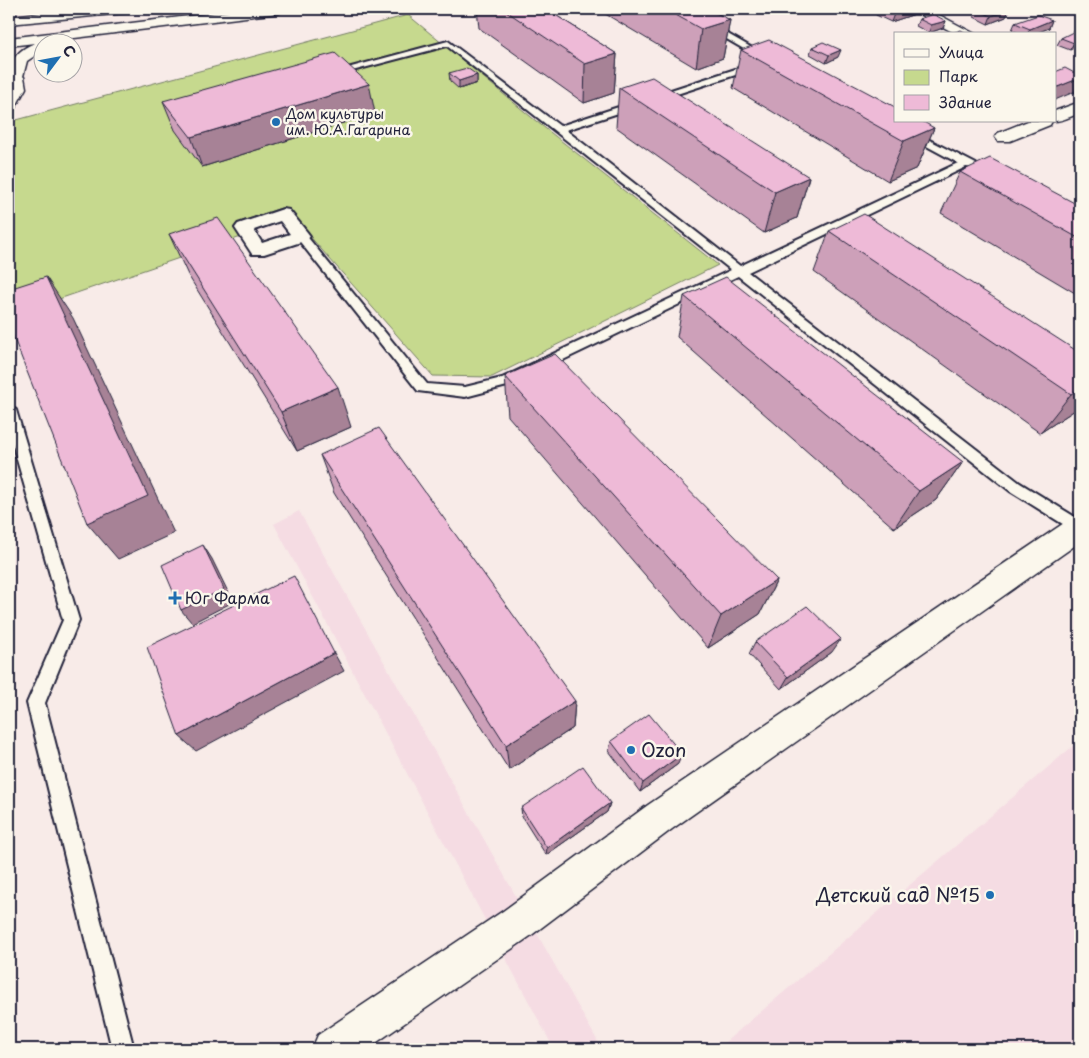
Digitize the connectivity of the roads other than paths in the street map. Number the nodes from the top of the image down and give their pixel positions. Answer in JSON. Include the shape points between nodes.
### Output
{"nodes":[{"id":1,"x":124,"y":9,"type":"edge"},
{"id":2,"x":279,"y":9,"type":"edge"},
{"id":3,"x":679,"y":9,"type":"edge"},
{"id":4,"x":917,"y":9,"type":"edge"},
{"id":5,"x":140,"y":10,"type":"edge"},
{"id":6,"x":9,"y":20,"type":"edge"},
{"id":7,"x":198,"y":20,"type":"junction"},
{"id":8,"x":9,"y":26,"type":"edge"},
{"id":9,"x":964,"y":32,"type":"edge"},
{"id":10,"x":82,"y":39,"type":"edge"},
{"id":11,"x":9,"y":42,"type":"edge"},
{"id":12,"x":32,"y":52,"type":"edge"},
{"id":13,"x":12,"y":74,"type":"edge"},
{"id":14,"x":325,"y":75,"type":"edge"},
{"id":15,"x":1056,"y":77,"type":"edge"},
{"id":16,"x":1080,"y":89,"type":"edge"},
{"id":17,"x":9,"y":104,"type":"edge"},
{"id":18,"x":1080,"y":107,"type":"edge"},
{"id":19,"x":1056,"y":117,"type":"edge"},
{"id":20,"x":1042,"y":122,"type":"edge"},
{"id":21,"x":898,"y":127,"type":"edge"},
{"id":22,"x":557,"y":130,"type":"junction"},
{"id":23,"x":1004,"y":137,"type":"dead end"},
{"id":24,"x":966,"y":163,"type":"junction"},
{"id":25,"x":983,"y":172,"type":"edge"},
{"id":26,"x":301,"y":236,"type":"dead end"},
{"id":27,"x":739,"y":270,"type":"junction"},
{"id":28,"x":9,"y":410,"type":"edge"},
{"id":29,"x":1080,"y":527,"type":"edge"},
{"id":30,"x":123,"y":1049,"type":"edge"},
{"id":31,"x":332,"y":1049,"type":"edge"}],
"edges":[{"from":1,"to":6,"type":"main road"},
{"from":2,"to":7,"type":"main road"},
{"from":3,"to":22,"type":"lane","via":[[770,60]]},
{"from":4,"to":9,"type":"main road"},
{"from":5,"to":8,"type":"main road"},
{"from":7,"to":10,"type":"main road","via":[[158,30]]},
{"from":7,"to":11,"type":"main road"},
{"from":12,"to":13,"type":"main road","via":[[22,57]]},
{"from":13,"to":17,"type":"main road","via":[[18,88]]},
{"from":14,"to":22,"type":"lane","via":[[448,43]]},
{"from":15,"to":16,"type":"main road"},
{"from":18,"to":19,"type":"main road"},
{"from":20,"to":23,"type":"main road"},
{"from":21,"to":24,"type":"lane"},
{"from":22,"to":27,"type":"lane"},
{"from":24,"to":25,"type":"lane"},
{"from":24,"to":27,"type":"lane"},
{"from":26,"to":27,"type":"lane","via":[[423,388],[465,392],[506,382]]},
{"from":27,"to":29,"type":"lane","via":[[1015,487]]},
{"from":28,"to":30,"type":"lane","via":[[71,620],[36,703]]},
{"from":29,"to":31,"type":"main road","via":[[668,811],[516,924]]}]}
